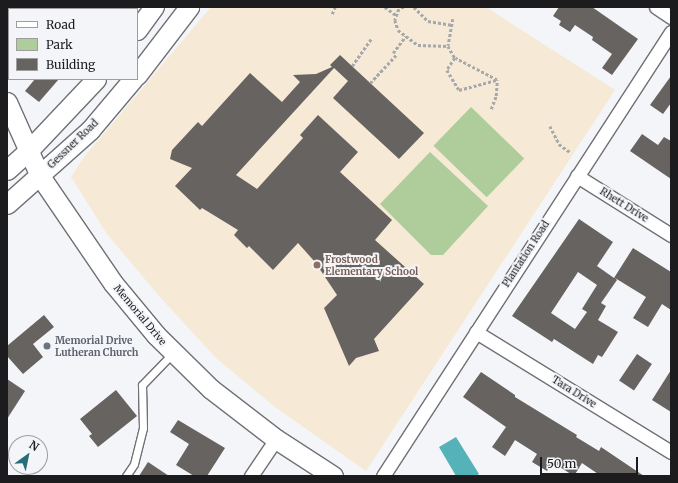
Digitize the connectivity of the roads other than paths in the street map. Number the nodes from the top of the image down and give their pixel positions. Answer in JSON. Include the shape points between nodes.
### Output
{"nodes":[{"id":1,"x":154,"y":7,"type":"edge"},
{"id":2,"x":189,"y":7,"type":"edge"},
{"id":3,"x":656,"y":7,"type":"edge"},
{"id":4,"x":671,"y":17,"type":"edge"},
{"id":5,"x":138,"y":29,"type":"edge"},
{"id":6,"x":671,"y":32,"type":"edge"},
{"id":7,"x":138,"y":74,"type":"edge"},
{"id":8,"x":95,"y":80,"type":"edge"},
{"id":9,"x":132,"y":80,"type":"edge"},
{"id":10,"x":7,"y":102,"type":"edge"},
{"id":11,"x":28,"y":151,"type":"junction"},
{"id":12,"x":7,"y":170,"type":"edge"},
{"id":13,"x":40,"y":176,"type":"junction"},
{"id":14,"x":577,"y":176,"type":"junction"},
{"id":15,"x":7,"y":204,"type":"edge"},
{"id":16,"x":671,"y":235,"type":"edge"},
{"id":17,"x":476,"y":332,"type":"junction"},
{"id":18,"x":174,"y":352,"type":"junction"},
{"id":19,"x":276,"y":438,"type":"junction"},
{"id":20,"x":671,"y":452,"type":"edge"},
{"id":21,"x":126,"y":476,"type":"edge"},
{"id":22,"x":252,"y":476,"type":"edge"},
{"id":23,"x":332,"y":476,"type":"edge"},
{"id":24,"x":383,"y":476,"type":"edge"}],
"edges":[{"from":1,"to":5,"type":"main road"},
{"from":2,"to":7,"type":"main road"},
{"from":3,"to":4,"type":"street"},
{"from":6,"to":14,"type":"street","name":"Plantation Road"},
{"from":8,"to":11,"type":"main road"},
{"from":9,"to":13,"type":"main road","name":"Gessner Road","via":[[90,130]]},
{"from":10,"to":11,"type":"main road","name":"Memorial Drive"},
{"from":11,"to":12,"type":"main road"},
{"from":11,"to":13,"type":"main road","name":"Memorial Drive"},
{"from":13,"to":15,"type":"main road","name":"Gessner Road"},
{"from":13,"to":18,"type":"main road","name":"Memorial Drive","via":[[113,283],[156,335]]},
{"from":14,"to":16,"type":"street","name":"Rhett Drive"},
{"from":14,"to":17,"type":"street","name":"Plantation Road"},
{"from":17,"to":20,"type":"street","name":"Tara Drive"},
{"from":17,"to":24,"type":"street","name":"Plantation Road"},
{"from":18,"to":19,"type":"main road","name":"Memorial Drive","via":[[211,389]]},
{"from":18,"to":21,"type":"lane","via":[[142,385],[143,428],[134,464]]},
{"from":19,"to":22,"type":"street"},
{"from":19,"to":23,"type":"main road","name":"Memorial Drive"}]}
